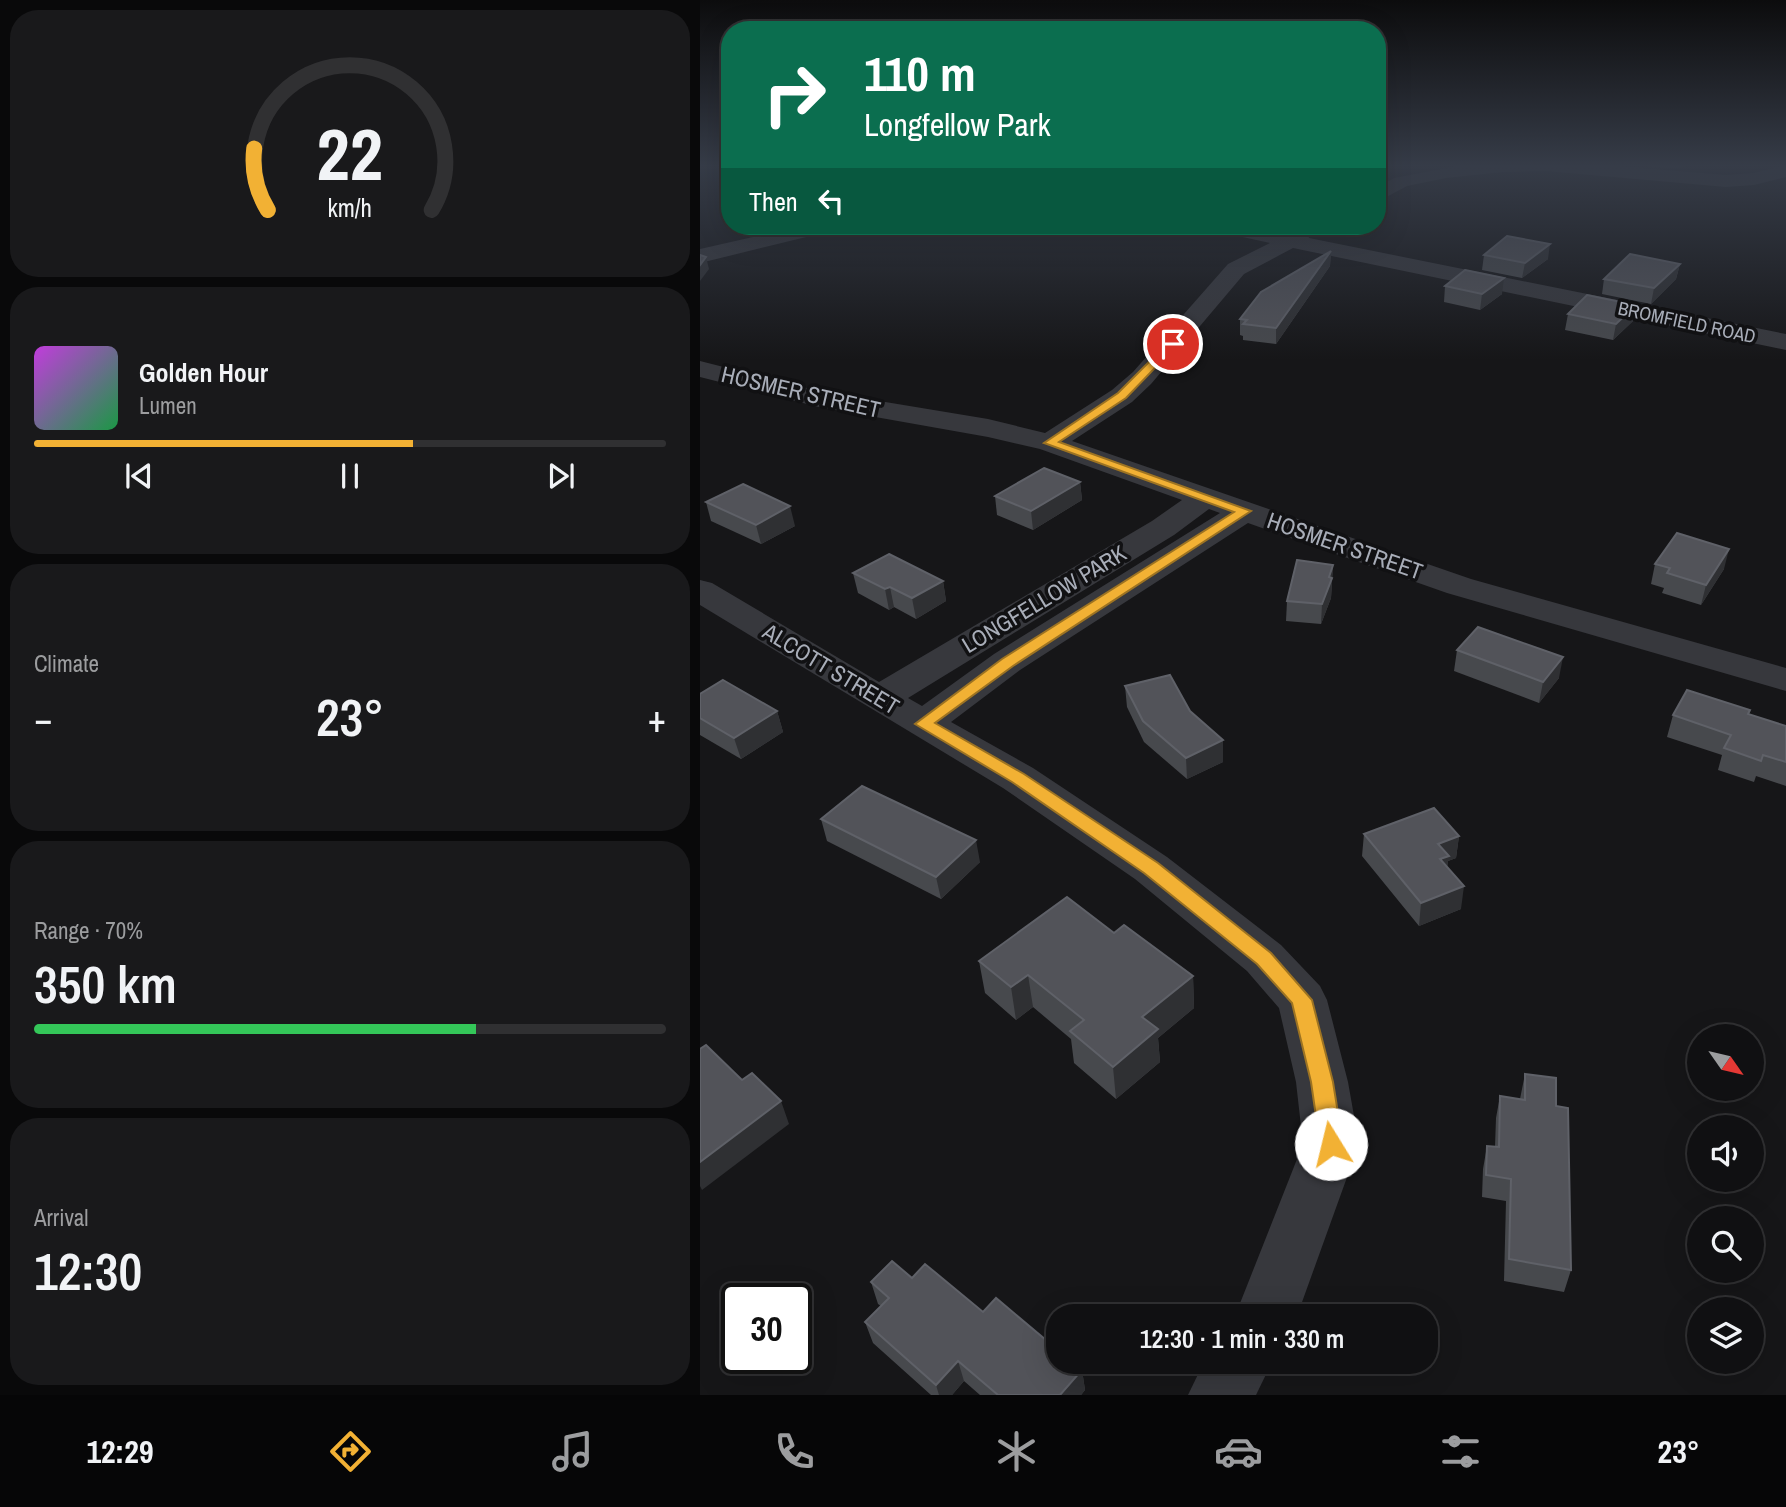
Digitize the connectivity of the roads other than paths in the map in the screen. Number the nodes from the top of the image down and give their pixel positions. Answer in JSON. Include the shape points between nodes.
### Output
{"nodes":[{"id":1,"x":790,"y":235,"type":"edge"},
{"id":2,"x":1266,"y":235,"type":"edge"},
{"id":3,"x":1302,"y":235,"type":"edge"},
{"id":4,"x":1292,"y":240,"type":"junction"},
{"id":5,"x":700,"y":256,"type":"edge"},
{"id":6,"x":1786,"y":342,"type":"edge"},
{"id":7,"x":700,"y":369,"type":"edge"},
{"id":8,"x":1050,"y":443,"type":"junction"},
{"id":9,"x":1206,"y":497,"type":"junction"},
{"id":10,"x":1245,"y":511,"type":"junction"},
{"id":11,"x":700,"y":590,"type":"edge"},
{"id":12,"x":1786,"y":680,"type":"edge"},
{"id":13,"x":880,"y":698,"type":"junction"},
{"id":14,"x":923,"y":724,"type":"junction"},
{"id":15,"x":1271,"y":1304,"type":"edge"},
{"id":16,"x":1233,"y":1374,"type":"edge"},
{"id":17,"x":1220,"y":1395,"type":"edge"}],
"edges":[{"from":1,"to":5,"type":"street"},
{"from":2,"to":4,"type":"street","name":"BROMFIELD ROAD"},
{"from":3,"to":4,"type":"street"},
{"from":4,"to":6,"type":"street","name":"BROMFIELD ROAD"},
{"from":4,"to":8,"type":"street","via":[[1236,269],[1142,378]]},
{"from":7,"to":8,"type":"street","name":"HOSMER STREET","via":[[819,399]]},
{"from":8,"to":9,"type":"street","name":"HOSMER STREET"},
{"from":9,"to":10,"type":"street","name":"HOSMER STREET"},
{"from":9,"to":13,"type":"street","name":"LONGFELLOW PARK","via":[[1163,528]]},
{"from":10,"to":12,"type":"street","name":"HOSMER STREET","via":[[1459,586]]},
{"from":10,"to":14,"type":"street","name":"LONGFELLOW PARK","via":[[1007,662]]},
{"from":11,"to":13,"type":"street","name":"ALCOTT STREET"},
{"from":13,"to":14,"type":"street","name":"ALCOTT STREET"},
{"from":14,"to":15,"type":"street","name":"ALCOTT STREET","via":[[1018,778],[1151,868],[1264,958],[1302,1000],[1331,1144]]},
{"from":16,"to":17,"type":"street"}]}
